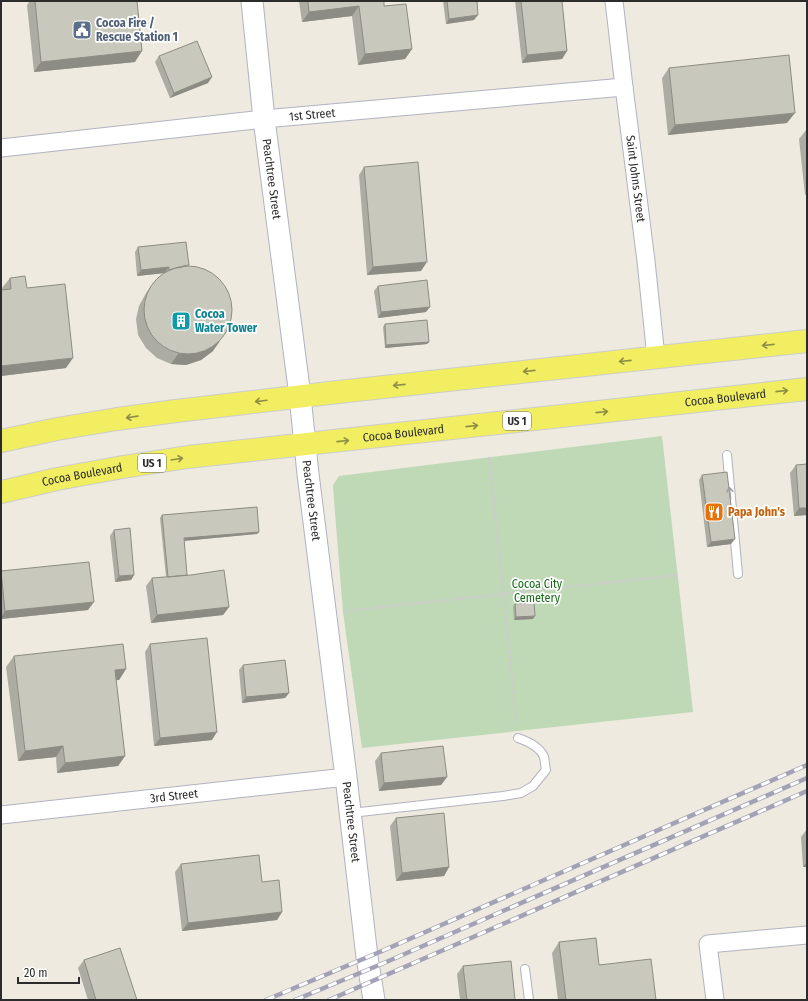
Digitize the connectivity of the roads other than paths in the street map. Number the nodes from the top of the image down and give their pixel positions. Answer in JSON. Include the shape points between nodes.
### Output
{"nodes":[{"id":1,"x":252,"y":1,"type":"edge"},
{"id":2,"x":614,"y":1,"type":"edge"},
{"id":3,"x":624,"y":87,"type":"junction"},
{"id":4,"x":264,"y":118,"type":"junction"},
{"id":5,"x":1,"y":148,"type":"edge"},
{"id":6,"x":807,"y":341,"type":"edge"},
{"id":7,"x":656,"y":357,"type":"junction"},
{"id":8,"x":807,"y":389,"type":"edge"},
{"id":9,"x":300,"y":396,"type":"junction"},
{"id":10,"x":1,"y":441,"type":"edge"},
{"id":11,"x":304,"y":445,"type":"junction"},
{"id":12,"x":727,"y":455,"type":"dead end"},
{"id":13,"x":1,"y":492,"type":"edge"},
{"id":14,"x":738,"y":574,"type":"dead end"},
{"id":15,"x":518,"y":738,"type":"road end"},
{"id":16,"x":346,"y":777,"type":"junction"},
{"id":17,"x":350,"y":813,"type":"junction"},
{"id":18,"x":1,"y":815,"type":"edge"},
{"id":19,"x":807,"y":935,"type":"edge"},
{"id":20,"x":526,"y":969,"type":"dead end"},
{"id":21,"x":374,"y":1000,"type":"edge"},
{"id":22,"x":529,"y":1000,"type":"edge"},
{"id":23,"x":715,"y":1000,"type":"edge"}],
"edges":[{"from":1,"to":4,"type":"street","name":"Peachtree Street"},
{"from":2,"to":3,"type":"street","name":"Saint Johns Street"},
{"from":3,"to":4,"type":"street","name":"1st Street"},
{"from":3,"to":7,"type":"street","name":"Saint Johns Street"},
{"from":4,"to":5,"type":"street","name":"1st Street"},
{"from":4,"to":9,"type":"street","name":"Peachtree Street"},
{"from":6,"to":7,"type":"main road","one_way":true},
{"from":7,"to":9,"type":"main road","one_way":true},
{"from":11,"to":8,"type":"main road","name":"Cocoa Boulevard","number":"US 1","one_way":true},
{"from":9,"to":10,"type":"main road","one_way":true,"via":[[117,419]]},
{"from":9,"to":11,"type":"street","name":"Peachtree Street"},
{"from":13,"to":11,"type":"main road","name":"Cocoa Boulevard","number":"US 1","one_way":true,"via":[[123,467],[188,457]]},
{"from":11,"to":16,"type":"street","name":"Peachtree Street"},
{"from":14,"to":12,"type":"lane","one_way":true},
{"from":15,"to":17,"type":"lane","via":[[536,747],[544,756],[546,770],[533,786],[521,793]]},
{"from":16,"to":17,"type":"street","name":"Peachtree Street"},
{"from":16,"to":18,"type":"street","name":"3rd Street"},
{"from":17,"to":21,"type":"street","name":"Peachtree Street"},
{"from":19,"to":23,"type":"street","via":[[708,944]]},
{"from":20,"to":22,"type":"lane"}]}
